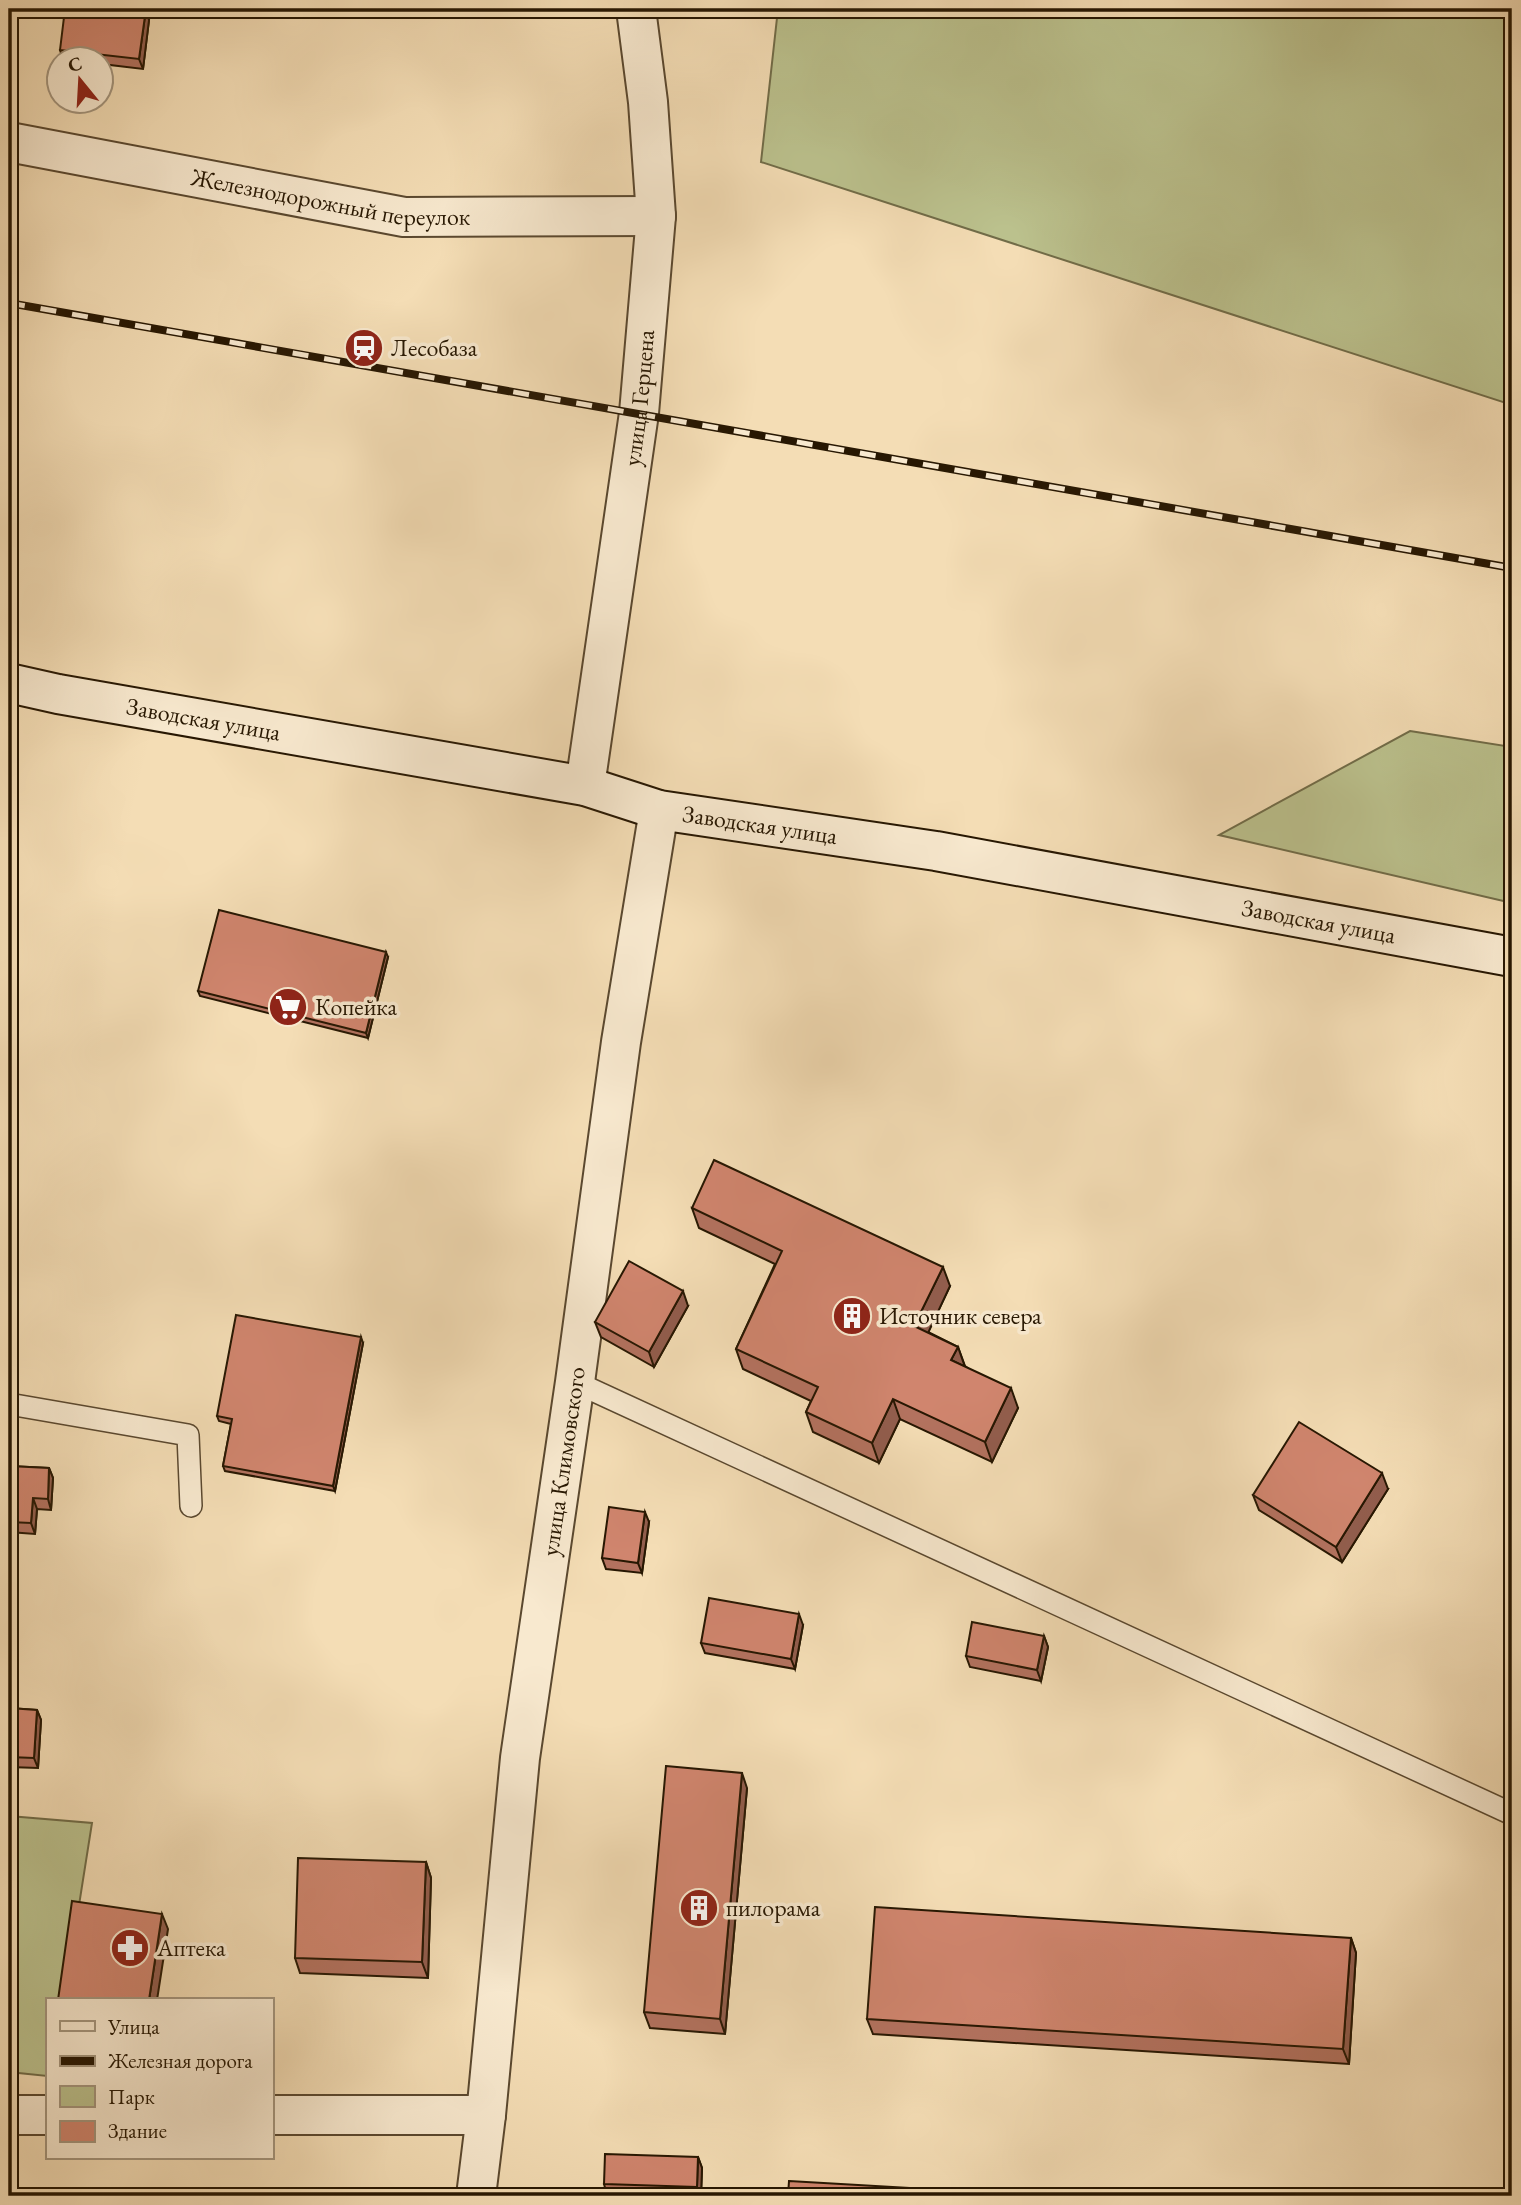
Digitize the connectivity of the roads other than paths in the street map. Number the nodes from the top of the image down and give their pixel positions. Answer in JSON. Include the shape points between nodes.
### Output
{"nodes":[{"id":1,"x":636,"y":9,"type":"edge"},
{"id":2,"x":9,"y":142,"type":"edge"},
{"id":3,"x":656,"y":216,"type":"junction"},
{"id":4,"x":9,"y":683,"type":"edge"},
{"id":5,"x":585,"y":786,"type":"junction"},
{"id":6,"x":659,"y":810,"type":"junction"},
{"id":7,"x":1512,"y":957,"type":"edge"},
{"id":8,"x":575,"y":1382,"type":"junction"},
{"id":9,"x":9,"y":1404,"type":"edge"},
{"id":10,"x":191,"y":1506,"type":"dead end"},
{"id":11,"x":1512,"y":1814,"type":"edge"},
{"id":12,"x":9,"y":2115,"type":"edge"},
{"id":13,"x":46,"y":2115,"type":"edge"},
{"id":14,"x":273,"y":2115,"type":"edge"},
{"id":15,"x":486,"y":2115,"type":"junction"},
{"id":16,"x":477,"y":2196,"type":"edge"}],
"edges":[{"from":1,"to":3,"type":"street","name":"улица Герцена"},
{"from":2,"to":3,"type":"street","name":"Железнодорожный переулок","via":[[404,217]]},
{"from":3,"to":5,"type":"street","name":"улица Герцена","via":[[639,413]]},
{"from":4,"to":5,"type":"street","name":"Заводская улица"},
{"from":5,"to":6,"type":"street","name":"Заводская улица"},
{"from":6,"to":7,"type":"street","name":"Заводская улица","via":[[936,851]]},
{"from":6,"to":8,"type":"street","name":"улица Климовского","via":[[621,1042]]},
{"from":8,"to":11,"type":"lane"},
{"from":8,"to":15,"type":"street","name":"улица Климовского","via":[[520,1758]]},
{"from":9,"to":10,"type":"lane","via":[[188,1435]]},
{"from":12,"to":13,"type":"street"},
{"from":14,"to":15,"type":"street"},
{"from":15,"to":16,"type":"street","name":"улица Климовского"}]}
